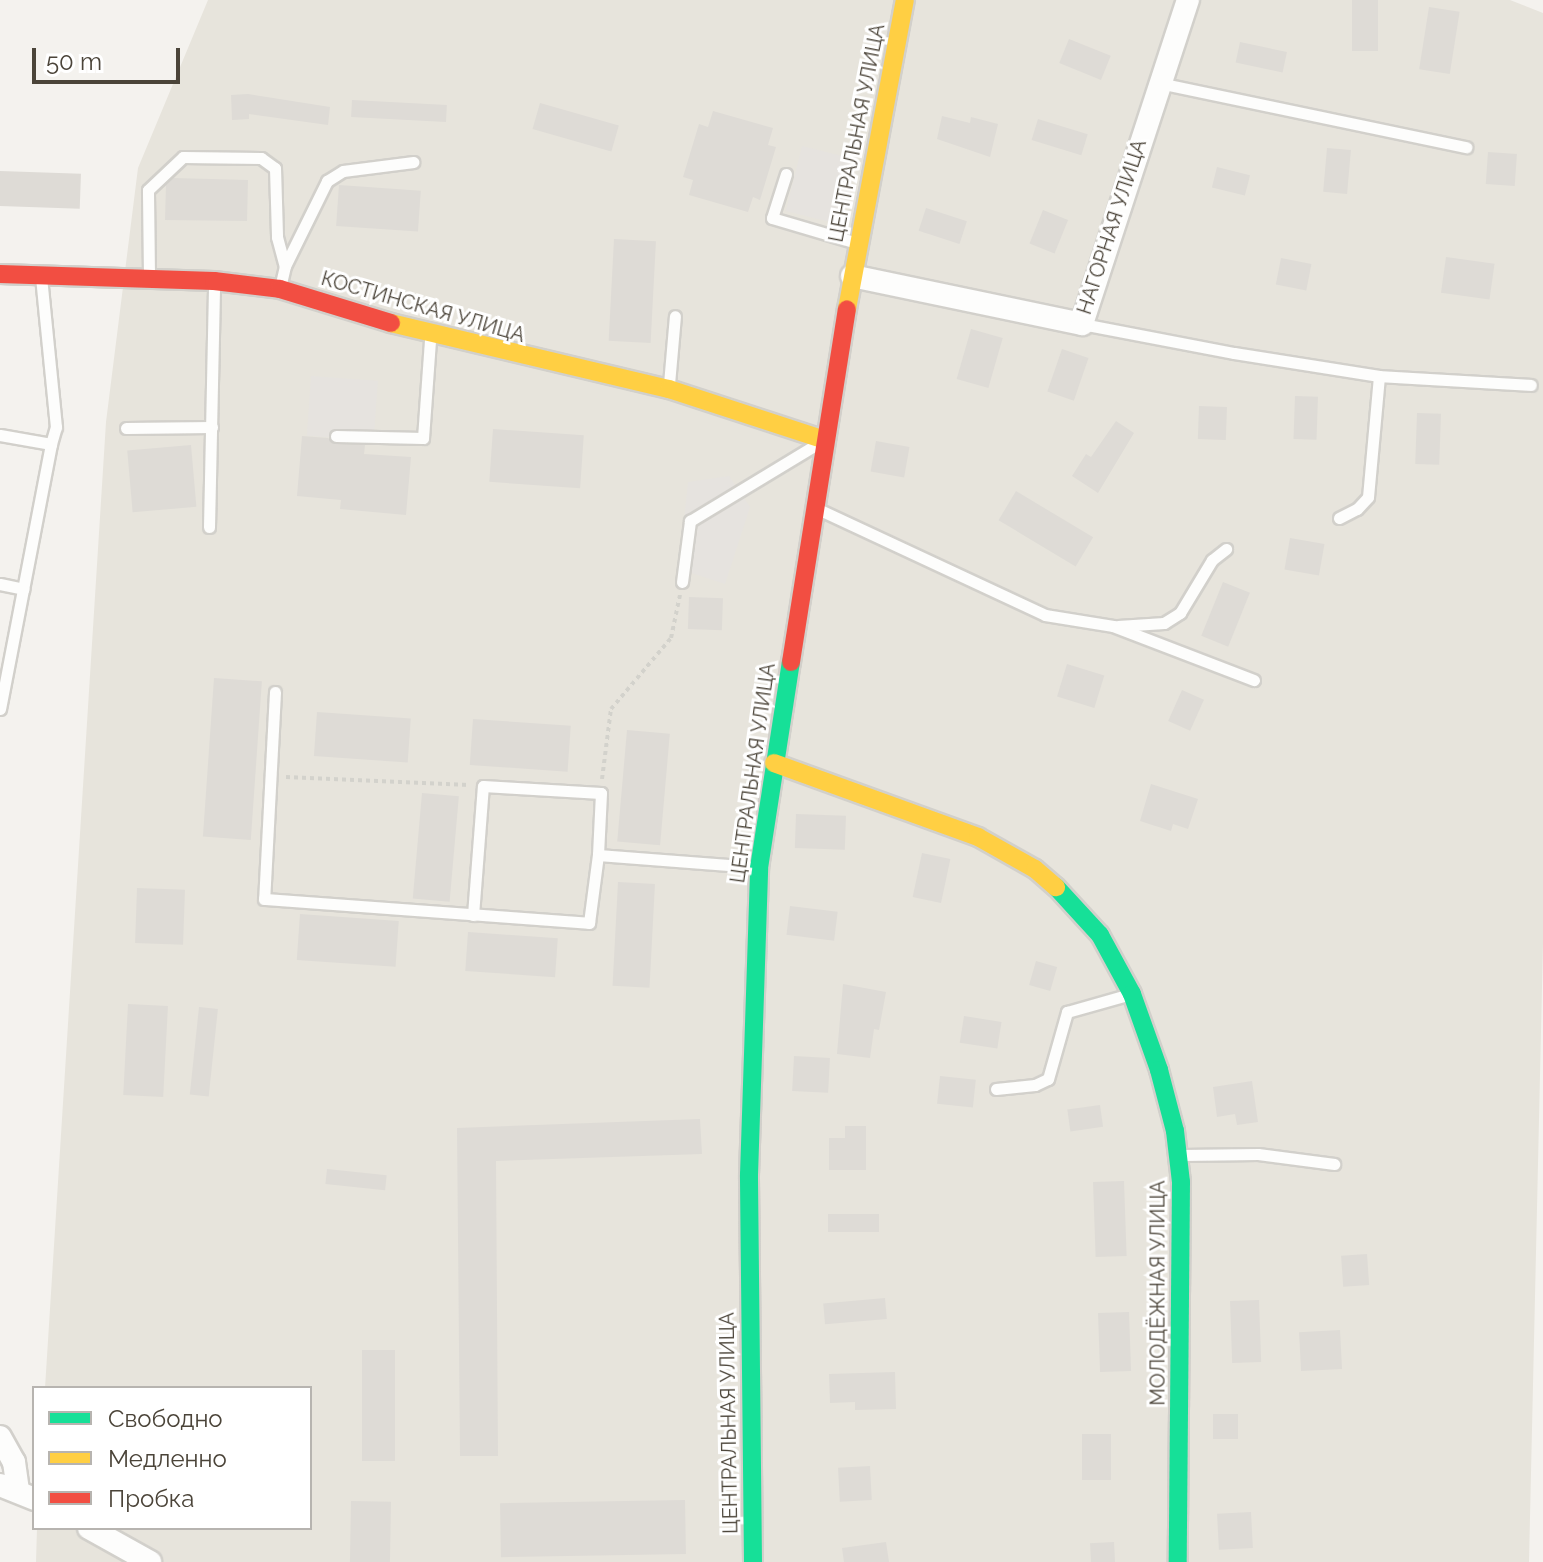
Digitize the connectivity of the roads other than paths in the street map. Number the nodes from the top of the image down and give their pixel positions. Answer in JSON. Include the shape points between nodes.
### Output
{"nodes":[{"id":1,"x":905,"y":0,"type":"edge"},
{"id":2,"x":1188,"y":0,"type":"edge"},
{"id":3,"x":1158,"y":83,"type":"junction"},
{"id":4,"x":1466,"y":147,"type":"dead end"},
{"id":5,"x":413,"y":162,"type":"dead end"},
{"id":6,"x":786,"y":174,"type":"dead end"},
{"id":7,"x":858,"y":243,"type":"junction"},
{"id":8,"x":285,"y":266,"type":"junction"},
{"id":9,"x":0,"y":274,"type":"edge"},
{"id":10,"x":852,"y":276,"type":"junction"},
{"id":11,"x":41,"y":277,"type":"junction"},
{"id":12,"x":149,"y":281,"type":"junction"},
{"id":13,"x":214,"y":281,"type":"junction"},
{"id":14,"x":280,"y":289,"type":"junction"},
{"id":15,"x":675,"y":316,"type":"dead end"},
{"id":16,"x":1082,"y":324,"type":"junction"},
{"id":17,"x":430,"y":335,"type":"junction"},
{"id":18,"x":1379,"y":376,"type":"junction"},
{"id":19,"x":1531,"y":385,"type":"dead end"},
{"id":20,"x":669,"y":389,"type":"junction"},
{"id":21,"x":212,"y":427,"type":"junction"},
{"id":22,"x":126,"y":428,"type":"dead end"},
{"id":23,"x":0,"y":435,"type":"edge"},
{"id":24,"x":336,"y":436,"type":"dead end"},
{"id":25,"x":825,"y":440,"type":"junction"},
{"id":26,"x":51,"y":444,"type":"junction"},
{"id":27,"x":816,"y":508,"type":"junction"},
{"id":28,"x":1339,"y":518,"type":"dead end"},
{"id":29,"x":209,"y":527,"type":"dead end"},
{"id":30,"x":1226,"y":549,"type":"dead end"},
{"id":31,"x":682,"y":582,"type":"road end"},
{"id":32,"x":0,"y":584,"type":"edge"},
{"id":33,"x":23,"y":589,"type":"junction"},
{"id":34,"x":1113,"y":626,"type":"junction"},
{"id":35,"x":1254,"y":680,"type":"dead end"},
{"id":36,"x":275,"y":692,"type":"dead end"},
{"id":37,"x":0,"y":709,"type":"edge"},
{"id":38,"x":774,"y":763,"type":"junction"},
{"id":39,"x":598,"y":855,"type":"junction"},
{"id":40,"x":759,"y":868,"type":"junction"},
{"id":41,"x":473,"y":915,"type":"junction"},
{"id":42,"x":1132,"y":994,"type":"junction"},
{"id":43,"x":996,"y":1089,"type":"dead end"},
{"id":44,"x":1178,"y":1155,"type":"junction"},
{"id":45,"x":1334,"y":1164,"type":"dead end"},
{"id":46,"x":0,"y":1437,"type":"edge"},
{"id":47,"x":17,"y":1492,"type":"edge"},
{"id":48,"x":93,"y":1530,"type":"edge"},
{"id":49,"x":150,"y":1562,"type":"edge"},
{"id":50,"x":753,"y":1562,"type":"edge"},
{"id":51,"x":1178,"y":1562,"type":"edge"}],
"edges":[{"from":1,"to":7,"type":"street","name":"ЦЕНТРАЛЬНАЯ УЛИЦА"},
{"from":2,"to":3,"type":"street","name":"НАГОРНАЯ УЛИЦА"},
{"from":3,"to":4,"type":"lane"},
{"from":3,"to":16,"type":"street","name":"НАГОРНАЯ УЛИЦА"},
{"from":5,"to":8,"type":"lane","via":[[343,171],[327,181]]},
{"from":6,"to":7,"type":"lane","via":[[772,218]]},
{"from":7,"to":10,"type":"street","name":"ЦЕНТРАЛЬНАЯ УЛИЦА"},
{"from":8,"to":12,"type":"lane","via":[[277,237],[275,168],[261,158],[183,157],[148,190]]},
{"from":8,"to":14,"type":"lane"},
{"from":9,"to":11,"type":"street","name":"КОСТИНСКАЯ УЛИЦА"},
{"from":10,"to":16,"type":"street","name":"НАГОРНАЯ УЛИЦА"},
{"from":10,"to":25,"type":"street","name":"ЦЕНТРАЛЬНАЯ УЛИЦА"},
{"from":11,"to":12,"type":"street","name":"КОСТИНСКАЯ УЛИЦА"},
{"from":11,"to":26,"type":"lane","via":[[56,427]]},
{"from":12,"to":13,"type":"street","name":"КОСТИНСКАЯ УЛИЦА"},
{"from":13,"to":14,"type":"street","name":"КОСТИНСКАЯ УЛИЦА"},
{"from":13,"to":21,"type":"lane"},
{"from":14,"to":17,"type":"street","name":"КОСТИНСКАЯ УЛИЦА"},
{"from":15,"to":20,"type":"lane"},
{"from":16,"to":18,"type":"lane"},
{"from":17,"to":20,"type":"street","name":"КОСТИНСКАЯ УЛИЦА"},
{"from":17,"to":24,"type":"lane","via":[[423,438]]},
{"from":18,"to":19,"type":"lane"},
{"from":18,"to":28,"type":"lane","via":[[1368,497]]},
{"from":20,"to":25,"type":"street","name":"КОСТИНСКАЯ УЛИЦА"},
{"from":21,"to":22,"type":"lane"},
{"from":21,"to":29,"type":"lane"},
{"from":23,"to":26,"type":"lane"},
{"from":25,"to":27,"type":"street","name":"ЦЕНТРАЛЬНАЯ УЛИЦА"},
{"from":25,"to":31,"type":"lane","via":[[690,521]]},
{"from":26,"to":33,"type":"lane"},
{"from":27,"to":34,"type":"lane","via":[[1045,615]]},
{"from":27,"to":38,"type":"street","name":"ЦЕНТРАЛЬНАЯ УЛИЦА"},
{"from":30,"to":34,"type":"lane","via":[[1212,560],[1180,613],[1164,623]]},
{"from":32,"to":33,"type":"lane"},
{"from":33,"to":37,"type":"lane"},
{"from":34,"to":35,"type":"lane"},
{"from":36,"to":41,"type":"lane","via":[[264,899]]},
{"from":38,"to":40,"type":"street","name":"ЦЕНТРАЛЬНАЯ УЛИЦА"},
{"from":38,"to":42,"type":"street","name":"МОЛОДЁЖНАЯ УЛИЦА","via":[[978,837],[1035,869],[1100,935]]},
{"from":39,"to":40,"type":"lane"},
{"from":39,"to":41,"type":"lane","via":[[589,923]]},
{"from":39,"to":41,"type":"lane","via":[[601,793],[483,786]]},
{"from":40,"to":50,"type":"street","name":"ЦЕНТРАЛЬНАЯ УЛИЦА","via":[[749,1175]]},
{"from":42,"to":43,"type":"lane","via":[[1067,1012],[1048,1079]]},
{"from":42,"to":44,"type":"street","name":"МОЛОДЁЖНАЯ УЛИЦА","via":[[1159,1070]]},
{"from":44,"to":45,"type":"lane","via":[[1258,1154]]},
{"from":44,"to":51,"type":"street","name":"МОЛОДЁЖНАЯ УЛИЦА","via":[[1183,1267]]},
{"from":46,"to":47,"type":"street","via":[[14,1462]]},
{"from":48,"to":49,"type":"street"}]}
